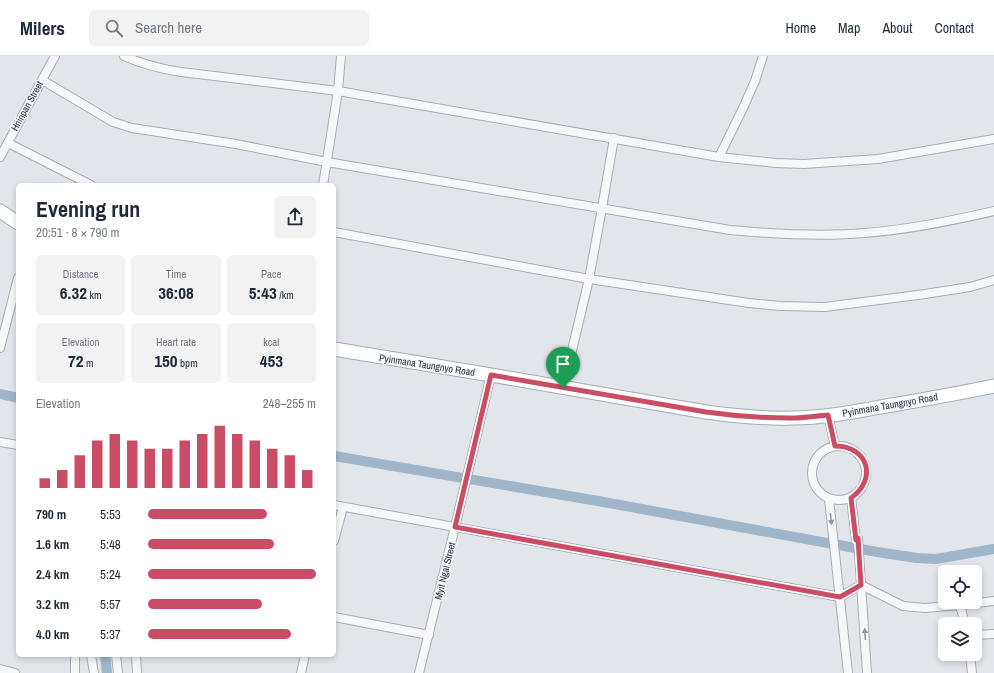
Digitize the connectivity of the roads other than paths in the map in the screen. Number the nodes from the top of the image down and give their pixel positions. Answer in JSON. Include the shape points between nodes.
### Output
{"nodes":[{"id":1,"x":55,"y":56,"type":"edge"},
{"id":2,"x":124,"y":56,"type":"edge"},
{"id":3,"x":341,"y":56,"type":"edge"},
{"id":4,"x":763,"y":56,"type":"edge"},
{"id":5,"x":42,"y":80,"type":"junction"},
{"id":6,"x":338,"y":91,"type":"junction"},
{"id":7,"x":614,"y":138,"type":"junction"},
{"id":8,"x":994,"y":139,"type":"edge"},
{"id":9,"x":8,"y":143,"type":"junction"},
{"id":10,"x":0,"y":157,"type":"edge"},
{"id":11,"x":719,"y":157,"type":"junction"},
{"id":12,"x":327,"y":162,"type":"junction"},
{"id":13,"x":87,"y":183,"type":"edge"},
{"id":14,"x":323,"y":183,"type":"edge"},
{"id":15,"x":602,"y":208,"type":"junction"},
{"id":16,"x":0,"y":211,"type":"edge"},
{"id":17,"x":994,"y":212,"type":"edge"},
{"id":18,"x":16,"y":222,"type":"edge"},
{"id":19,"x":336,"y":232,"type":"edge"},
{"id":20,"x":589,"y":279,"type":"junction"},
{"id":21,"x":994,"y":280,"type":"edge"},
{"id":22,"x":16,"y":286,"type":"edge"},
{"id":23,"x":0,"y":348,"type":"edge"},
{"id":24,"x":336,"y":350,"type":"edge"},
{"id":25,"x":491,"y":375,"type":"junction"},
{"id":26,"x":994,"y":386,"type":"edge"},
{"id":27,"x":563,"y":388,"type":"junction"},
{"id":28,"x":828,"y":415,"type":"junction"},
{"id":29,"x":0,"y":442,"type":"edge"},
{"id":30,"x":16,"y":445,"type":"edge"},
{"id":31,"x":835,"y":446,"type":"junction"},
{"id":32,"x":851,"y":498,"type":"junction"},
{"id":33,"x":829,"y":499,"type":"junction"},
{"id":34,"x":336,"y":505,"type":"edge"},
{"id":35,"x":343,"y":507,"type":"junction"},
{"id":36,"x":455,"y":527,"type":"junction"},
{"id":37,"x":336,"y":534,"type":"edge"},
{"id":38,"x":861,"y":585,"type":"junction"},
{"id":39,"x":840,"y":597,"type":"junction"},
{"id":40,"x":994,"y":601,"type":"edge"},
{"id":41,"x":982,"y":602,"type":"edge"},
{"id":42,"x":938,"y":607,"type":"edge"},
{"id":43,"x":336,"y":617,"type":"edge"},
{"id":44,"x":994,"y":634,"type":"edge"},
{"id":45,"x":429,"y":635,"type":"junction"},
{"id":46,"x":982,"y":635,"type":"edge"},
{"id":47,"x":75,"y":657,"type":"edge"},
{"id":48,"x":91,"y":657,"type":"edge"},
{"id":49,"x":116,"y":657,"type":"edge"},
{"id":50,"x":136,"y":657,"type":"edge"},
{"id":51,"x":305,"y":657,"type":"edge"},
{"id":52,"x":971,"y":661,"type":"edge"},
{"id":53,"x":0,"y":669,"type":"edge"},
{"id":54,"x":15,"y":673,"type":"edge"},
{"id":55,"x":75,"y":673,"type":"edge"},
{"id":56,"x":94,"y":673,"type":"edge"},
{"id":57,"x":118,"y":673,"type":"edge"},
{"id":58,"x":137,"y":673,"type":"edge"},
{"id":59,"x":301,"y":673,"type":"edge"},
{"id":60,"x":419,"y":673,"type":"edge"},
{"id":61,"x":848,"y":673,"type":"edge"},
{"id":62,"x":867,"y":673,"type":"edge"},
{"id":63,"x":972,"y":673,"type":"edge"}],
"edges":[{"from":1,"to":5,"type":"street","name":"Hninpan Street"},
{"from":2,"to":6,"type":"street","via":[[156,68],[180,72]]},
{"from":3,"to":6,"type":"street"},
{"from":4,"to":11,"type":"street","via":[[755,81]]},
{"from":5,"to":9,"type":"street","name":"Hninpan Street"},
{"from":5,"to":12,"type":"street","via":[[113,122],[132,128],[236,144]]},
{"from":6,"to":7,"type":"street"},
{"from":6,"to":12,"type":"street"},
{"from":7,"to":11,"type":"street"},
{"from":7,"to":15,"type":"street"},
{"from":8,"to":11,"type":"street","via":[[878,159],[804,164]]},
{"from":9,"to":10,"type":"street","name":"Hninpan Street"},
{"from":9,"to":13,"type":"street"},
{"from":12,"to":14,"type":"street"},
{"from":12,"to":15,"type":"street"},
{"from":15,"to":17,"type":"street","via":[[730,230],[833,235],[885,231]]},
{"from":15,"to":20,"type":"street"},
{"from":16,"to":18,"type":"main road"},
{"from":19,"to":20,"type":"street"},
{"from":20,"to":21,"type":"street","via":[[749,303],[826,307],[970,287]]},
{"from":20,"to":27,"type":"street"},
{"from":22,"to":23,"type":"street"},
{"from":24,"to":25,"type":"main road","name":"Pyinmana Taungnyo Road"},
{"from":25,"to":27,"type":"main road","name":"Pyinmana Taungnyo Road"},
{"from":25,"to":36,"type":"street","name":"Myit Ngal Street"},
{"from":26,"to":28,"type":"main road","name":"Pyinmana Taungnyo Road"},
{"from":27,"to":28,"type":"main road","name":"Pyinmana Taungnyo Road","via":[[736,416],[793,418]]},
{"from":28,"to":31,"type":"street"},
{"from":29,"to":30,"type":"street"},
{"from":31,"to":32,"type":"street","via":[[852,449],[864,461],[865,482]]},
{"from":31,"to":33,"type":"street","via":[[826,448],[819,454],[811,470],[815,487]]},
{"from":32,"to":33,"type":"street","via":[[840,501]]},
{"from":32,"to":38,"type":"street"},
{"from":33,"to":39,"type":"street","one_way":true},
{"from":34,"to":35,"type":"street"},
{"from":35,"to":36,"type":"street"},
{"from":35,"to":37,"type":"street"},
{"from":36,"to":39,"type":"street"},
{"from":36,"to":45,"type":"street","name":"Myit Ngal Street"},
{"from":38,"to":39,"type":"street"},
{"from":38,"to":42,"type":"street","via":[[904,606]]},
{"from":62,"to":38,"type":"street","one_way":true},
{"from":39,"to":61,"type":"street"},
{"from":40,"to":41,"type":"street"},
{"from":43,"to":45,"type":"street"},
{"from":44,"to":46,"type":"street"},
{"from":45,"to":60,"type":"street","name":"Myit Ngal Street"},
{"from":47,"to":55,"type":"street"},
{"from":48,"to":56,"type":"street"},
{"from":49,"to":57,"type":"street"},
{"from":50,"to":58,"type":"street"},
{"from":51,"to":59,"type":"street"},
{"from":52,"to":63,"type":"street"},
{"from":53,"to":54,"type":"street"}]}
